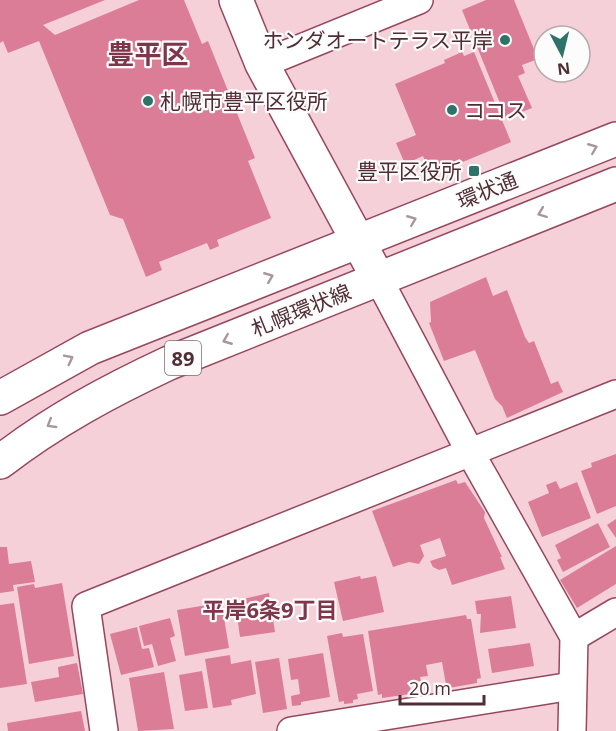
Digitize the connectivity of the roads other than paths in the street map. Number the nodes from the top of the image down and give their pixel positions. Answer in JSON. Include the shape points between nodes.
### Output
{"nodes":[{"id":1,"x":236,"y":0,"type":"edge"},
{"id":2,"x":419,"y":0,"type":"edge"},
{"id":3,"x":262,"y":64,"type":"junction"},
{"id":4,"x":616,"y":139,"type":"edge"},
{"id":5,"x":616,"y":184,"type":"edge"},
{"id":6,"x":358,"y":242,"type":"junction"},
{"id":7,"x":378,"y":278,"type":"junction"},
{"id":8,"x":616,"y":394,"type":"edge"},
{"id":9,"x":0,"y":398,"type":"edge"},
{"id":10,"x":470,"y":452,"type":"junction"},
{"id":11,"x":0,"y":462,"type":"edge"},
{"id":12,"x":616,"y":612,"type":"edge"},
{"id":13,"x":574,"y":638,"type":"junction"},
{"id":14,"x":572,"y":686,"type":"junction"},
{"id":15,"x":104,"y":731,"type":"edge"},
{"id":16,"x":291,"y":731,"type":"edge"},
{"id":17,"x":572,"y":731,"type":"edge"}],
"edges":[{"from":1,"to":3,"type":"main road"},
{"from":2,"to":3,"type":"street"},
{"from":3,"to":6,"type":"main road"},
{"from":6,"to":4,"type":"main road","name":"環状通","number":"89","one_way":true},
{"from":5,"to":7,"type":"main road","name":"札幌環状線","number":"89","one_way":true},
{"from":6,"to":7,"type":"main road"},
{"from":9,"to":6,"type":"main road","name":"札幌環状線","number":"89","one_way":true,"via":[[90,348]]},
{"from":7,"to":10,"type":"street"},
{"from":7,"to":11,"type":"main road","name":"札幌環状線","number":"89","one_way":true,"via":[[105,393],[43,429]]},
{"from":8,"to":10,"type":"street"},
{"from":10,"to":13,"type":"street"},
{"from":10,"to":15,"type":"street","via":[[86,606]]},
{"from":12,"to":13,"type":"street"},
{"from":13,"to":14,"type":"street"},
{"from":14,"to":16,"type":"street"},
{"from":14,"to":17,"type":"street"}]}
